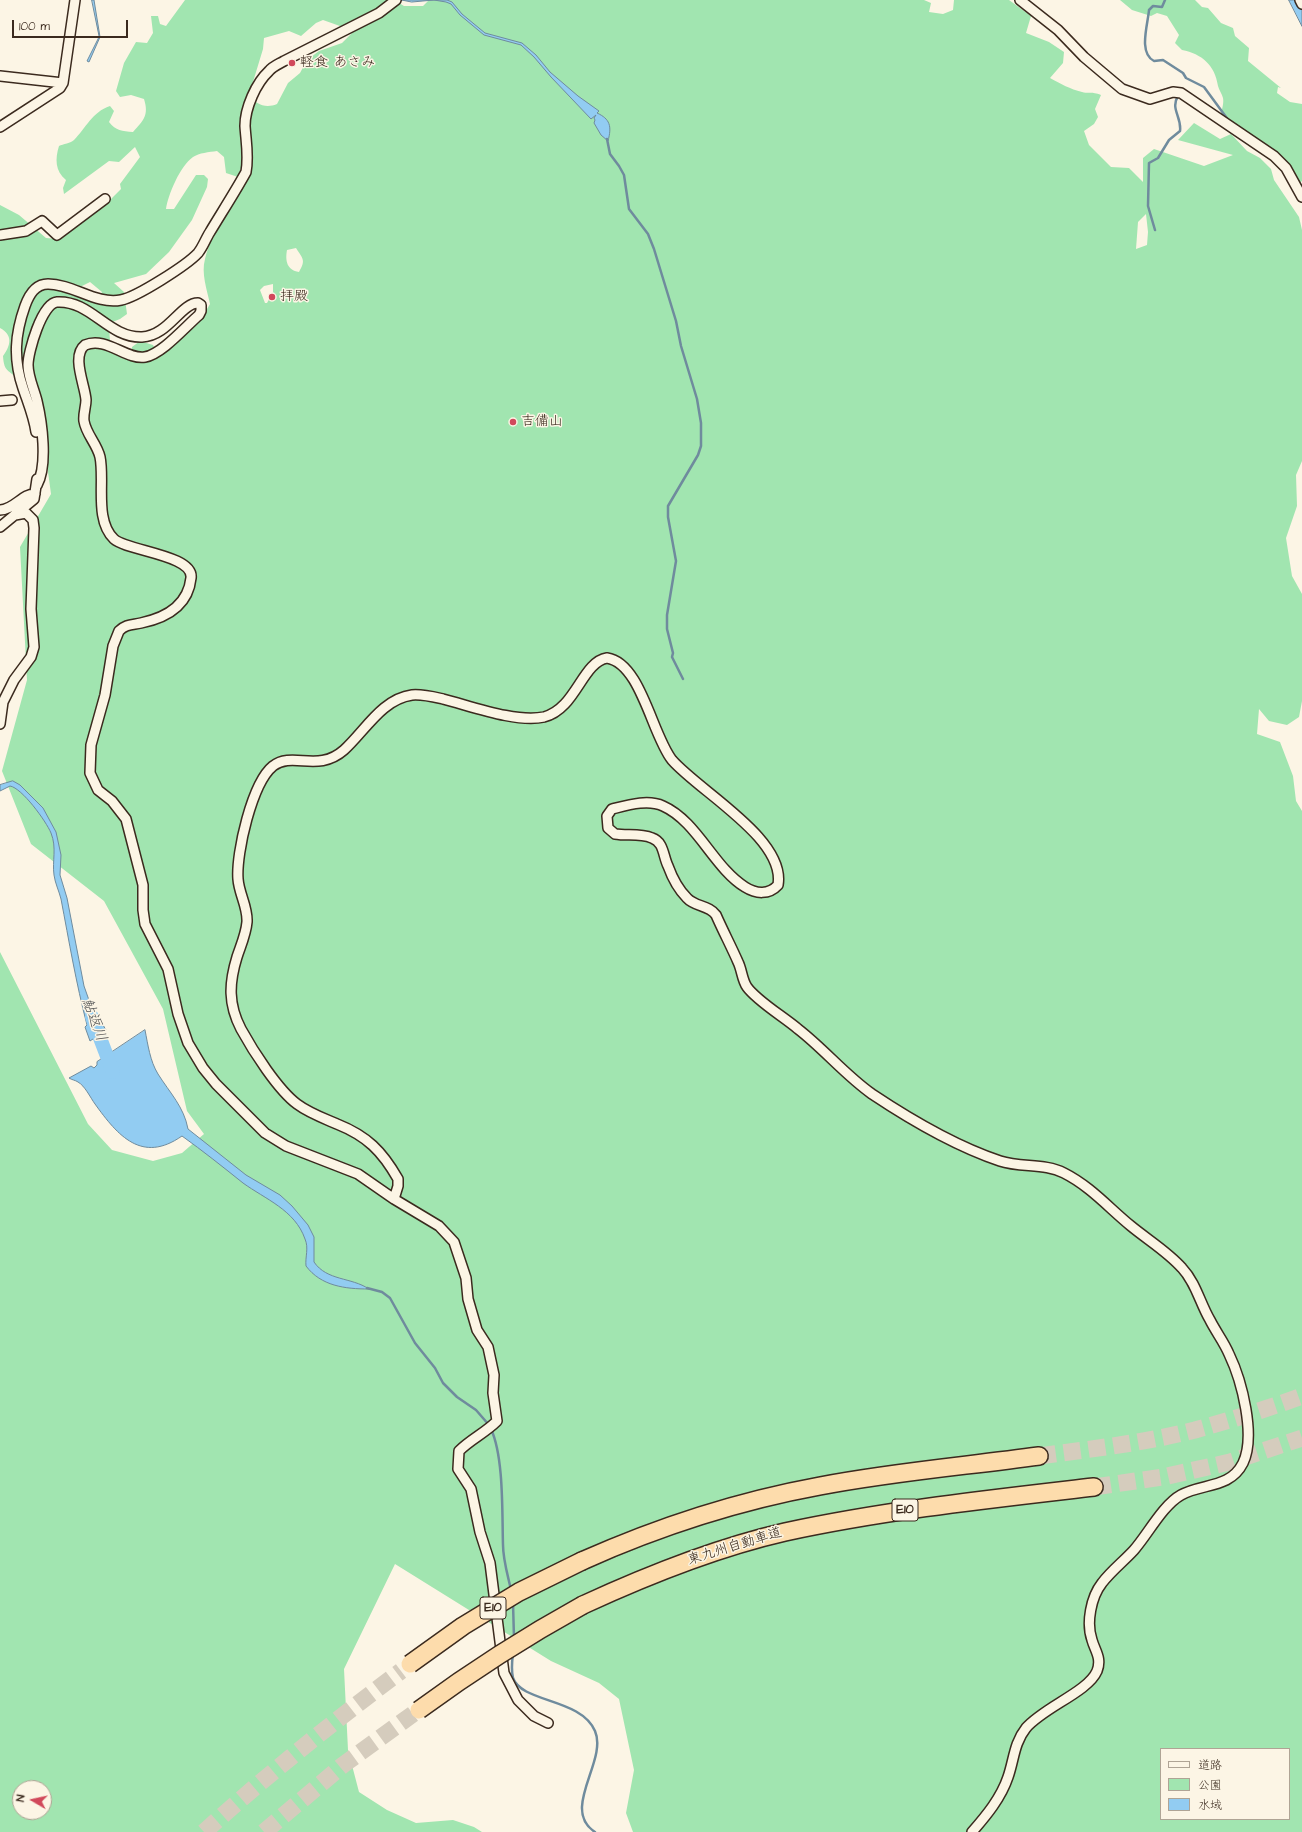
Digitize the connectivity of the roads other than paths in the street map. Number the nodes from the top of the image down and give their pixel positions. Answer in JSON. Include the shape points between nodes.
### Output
{"nodes":[{"id":1,"x":75,"y":0,"type":"edge"},
{"id":2,"x":396,"y":0,"type":"edge"},
{"id":3,"x":1020,"y":0,"type":"edge"},
{"id":4,"x":1300,"y":0,"type":"edge"},
{"id":5,"x":1302,"y":4,"type":"edge"},
{"id":6,"x":0,"y":76,"type":"edge"},
{"id":7,"x":62,"y":83,"type":"junction"},
{"id":8,"x":0,"y":127,"type":"edge"},
{"id":9,"x":1302,"y":197,"type":"edge"},
{"id":10,"x":105,"y":200,"type":"dead end"},
{"id":11,"x":0,"y":235,"type":"edge"},
{"id":12,"x":12,"y":400,"type":"dead end"},
{"id":13,"x":0,"y":401,"type":"edge"},
{"id":14,"x":37,"y":485,"type":"junction"},
{"id":15,"x":35,"y":494,"type":"junction"},
{"id":16,"x":0,"y":510,"type":"edge"},
{"id":17,"x":11,"y":516,"type":"junction"},
{"id":18,"x":0,"y":527,"type":"edge"},
{"id":19,"x":0,"y":724,"type":"edge"},
{"id":20,"x":394,"y":1199,"type":"junction"},
{"id":21,"x":1039,"y":1456,"type":"tunnel mouth"},
{"id":22,"x":1094,"y":1487,"type":"tunnel mouth"},
{"id":23,"x":406,"y":1668,"type":"tunnel mouth"},
{"id":24,"x":416,"y":1712,"type":"tunnel mouth"},
{"id":25,"x":548,"y":1722,"type":"dead end"},
{"id":26,"x":972,"y":1832,"type":"edge"}],
"edges":[{"from":1,"to":7,"type":"street"},
{"from":2,"to":14,"type":"street","via":[[379,13],[270,69],[263,77],[247,112],[246,172],[198,253],[140,294],[122,300],[106,300],[63,286],[48,284],[33,291],[21,320],[16,353],[20,377],[34,423]]},
{"from":3,"to":9,"type":"street","via":[[1058,30],[1084,58],[1122,89],[1150,99],[1173,92],[1181,93],[1274,156],[1286,168]]},
{"from":4,"to":5,"type":"street"},
{"from":6,"to":7,"type":"street"},
{"from":7,"to":8,"type":"street","via":[[60,88]]},
{"from":10,"to":11,"type":"street","via":[[57,235],[42,221],[26,231]]},
{"from":12,"to":13,"type":"street"},
{"from":14,"to":15,"type":"street"},
{"from":14,"to":20,"type":"street","via":[[42,469],[42,438],[28,362],[47,307],[57,302],[75,304],[112,328],[129,336],[142,337],[160,332],[190,305],[201,305],[199,315],[149,356],[137,356],[97,343],[85,345],[80,350],[80,369],[86,400],[84,421],[96,443],[100,458],[102,505],[108,530],[117,541],[177,561],[188,569],[192,577],[180,606],[154,620],[130,624],[119,630],[113,646],[105,695],[91,745],[90,773],[98,790],[112,800],[126,819],[143,885],[145,924],[168,969],[178,1014],[188,1043],[203,1068],[222,1091],[271,1138],[358,1174]]},
{"from":15,"to":16,"type":"street","via":[[30,494],[7,510]]},
{"from":15,"to":17,"type":"street","via":[[34,499]]},
{"from":17,"to":18,"type":"street"},
{"from":17,"to":19,"type":"street","via":[[26,513],[33,520],[31,609],[34,647],[31,657],[14,680],[3,702]]},
{"from":20,"to":25,"type":"street","via":[[439,1226],[454,1242],[466,1278],[468,1299],[478,1330],[488,1347],[494,1375],[493,1393],[497,1421],[486,1432],[472,1438],[459,1451],[458,1469],[471,1488],[480,1532],[490,1563],[504,1673],[518,1700],[534,1716]]},
{"from":20,"to":26,"type":"street","via":[[398,1179],[375,1147],[357,1133],[308,1111],[289,1098],[256,1053],[233,1010],[231,982],[245,934],[247,915],[238,881],[238,869],[253,798],[273,766],[288,761],[315,762],[334,757],[377,715],[402,698],[419,694],[501,714],[530,718],[545,716],[564,705],[580,686],[586,674],[599,661],[612,659],[621,664],[630,675],[671,758],[686,774],[754,831],[773,856],[778,885],[770,892],[757,892],[738,882],[688,826],[662,805],[648,803],[619,807],[612,809],[607,816],[608,828],[615,834],[640,835],[659,842],[669,868],[685,897],[710,909],[716,915],[749,990],[861,1085],[910,1117],[985,1155],[1012,1164],[1053,1168],[1080,1183],[1185,1270],[1235,1367],[1244,1401],[1247,1427],[1247,1449],[1242,1464],[1228,1480],[1215,1486],[1189,1491],[1178,1497],[1101,1585],[1093,1601],[1091,1618],[1091,1638],[1099,1658],[1094,1676],[1083,1688],[1040,1715],[1023,1733],[1015,1749],[1006,1782]]},
{"from":21,"to":23,"type":"highway","number":"E10","bridge":true,"via":[[820,1486],[762,1498],[687,1520],[611,1548],[519,1592],[463,1626]]},
{"from":22,"to":24,"type":"highway","name":"東九州自動車道","number":"E10","bridge":true,"via":[[928,1507],[861,1518],[784,1532],[719,1550],[619,1588],[530,1634]]}]}
